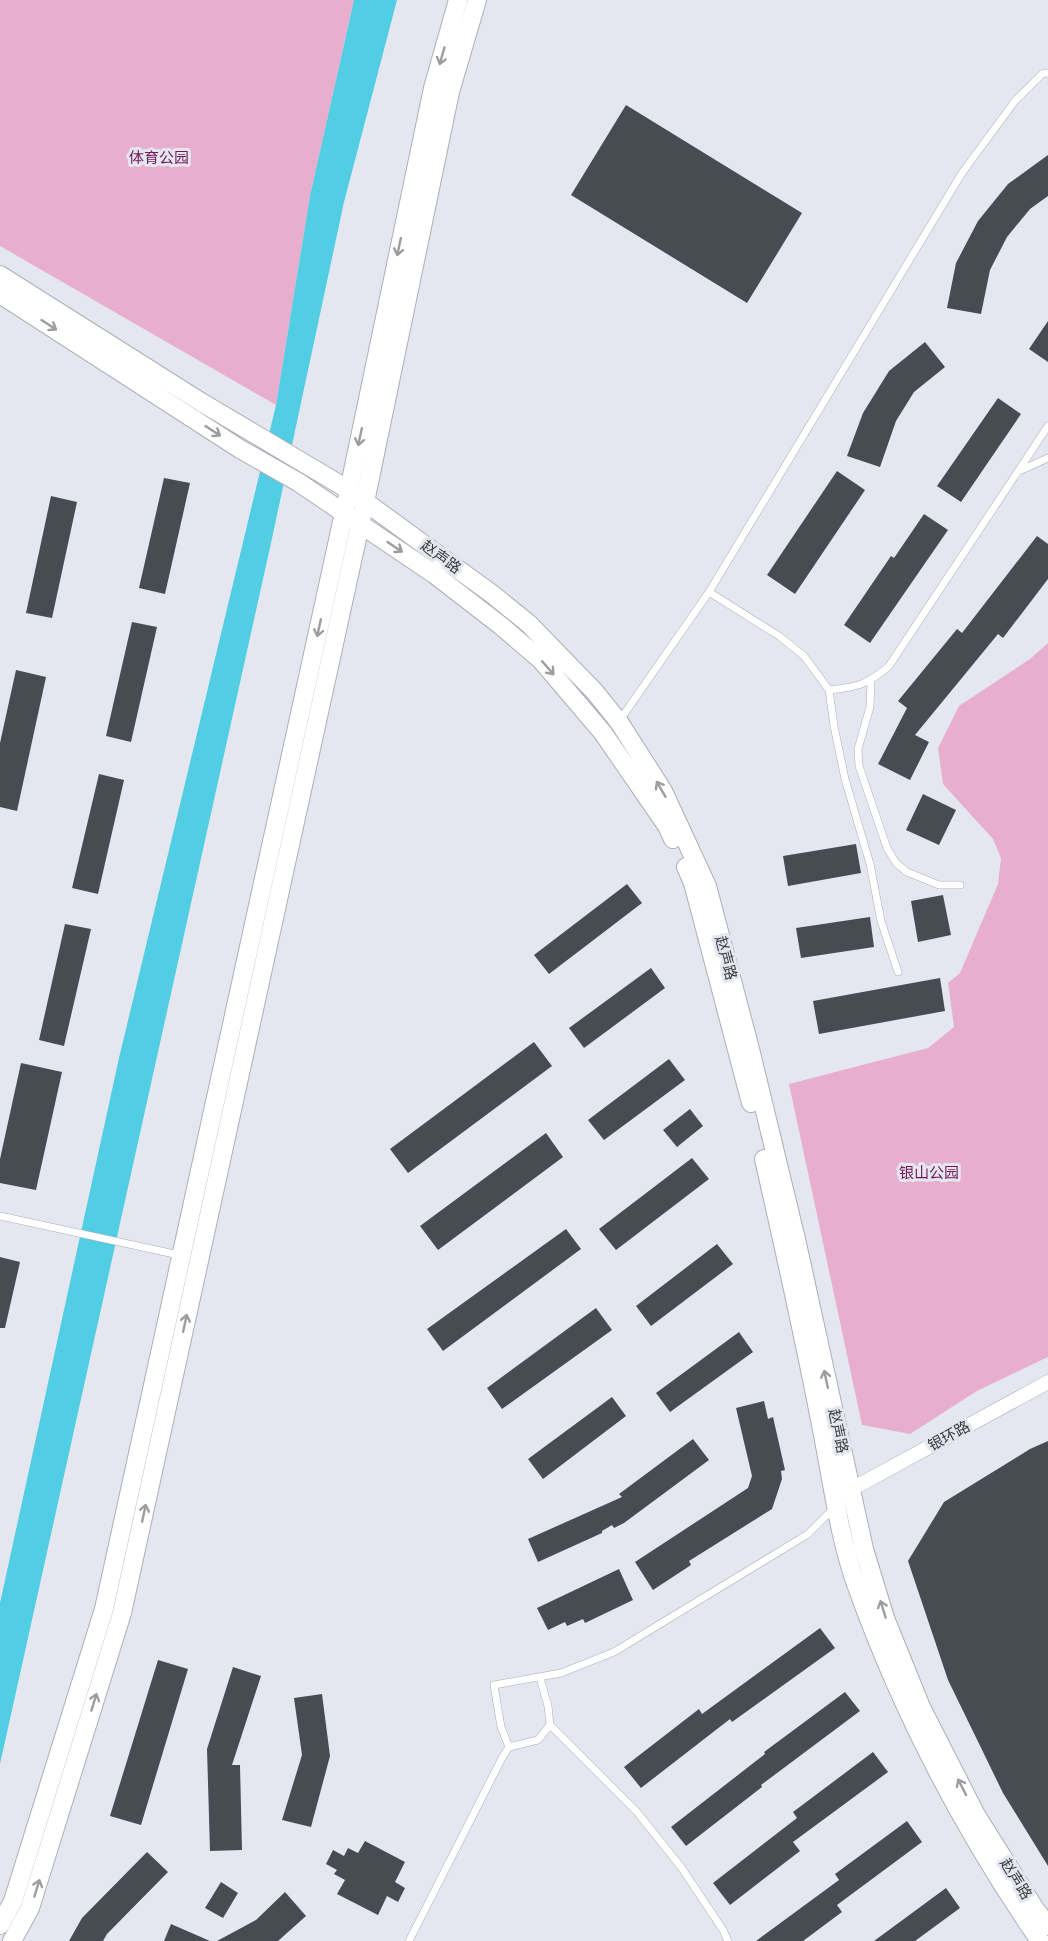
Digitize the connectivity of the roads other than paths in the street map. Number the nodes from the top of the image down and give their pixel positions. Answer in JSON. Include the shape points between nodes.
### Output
{"nodes":[{"id":1,"x":458,"y":0,"type":"edge"},
{"id":2,"x":477,"y":0,"type":"edge"},
{"id":3,"x":1048,"y":73,"type":"edge"},
{"id":4,"x":0,"y":274,"type":"edge"},
{"id":5,"x":0,"y":294,"type":"edge"},
{"id":6,"x":1048,"y":426,"type":"edge"},
{"id":7,"x":1048,"y":459,"type":"edge"},
{"id":8,"x":1017,"y":472,"type":"junction"},
{"id":9,"x":349,"y":490,"type":"junction"},
{"id":10,"x":365,"y":502,"type":"junction"},
{"id":11,"x":344,"y":513,"type":"junction"},
{"id":12,"x":360,"y":524,"type":"junction"},
{"id":13,"x":709,"y":592,"type":"junction"},
{"id":14,"x":871,"y":681,"type":"junction"},
{"id":15,"x":829,"y":690,"type":"junction"},
{"id":16,"x":619,"y":722,"type":"junction"},
{"id":17,"x":960,"y":885,"type":"dead end"},
{"id":18,"x":898,"y":972,"type":"dead end"},
{"id":19,"x":0,"y":1216,"type":"edge"},
{"id":20,"x":182,"y":1255,"type":"junction"},
{"id":21,"x":1048,"y":1382,"type":"edge"},
{"id":22,"x":850,"y":1490,"type":"junction"},
{"id":23,"x":837,"y":1505,"type":"junction"},
{"id":24,"x":540,"y":1678,"type":"junction"},
{"id":25,"x":550,"y":1725,"type":"junction"},
{"id":26,"x":509,"y":1748,"type":"junction"},
{"id":27,"x":0,"y":1925,"type":"edge"},
{"id":28,"x":1048,"y":1926,"type":"edge"},
{"id":29,"x":12,"y":1941,"type":"edge"},
{"id":30,"x":409,"y":1941,"type":"edge"},
{"id":31,"x":728,"y":1941,"type":"edge"},
{"id":32,"x":1040,"y":1941,"type":"edge"}],
"edges":[{"from":1,"to":9,"type":"street","one_way":true,"via":[[433,88]]},
{"from":2,"to":10,"type":"street","via":[[450,92]]},
{"from":3,"to":13,"type":"lane","via":[[1041,74],[1015,101],[962,173]]},
{"from":4,"to":9,"type":"street","name":"赵声路","via":[[201,402]]},
{"from":5,"to":11,"type":"street","one_way":true},
{"from":6,"to":8,"type":"lane"},
{"from":7,"to":8,"type":"lane"},
{"from":8,"to":14,"type":"lane","via":[[889,666]]},
{"from":9,"to":10,"type":"street","name":"赵声路"},
{"from":9,"to":11,"type":"street"},
{"from":10,"to":12,"type":"street"},
{"from":10,"to":16,"type":"street","name":"赵声路","via":[[529,624],[568,662]]},
{"from":11,"to":12,"type":"street"},
{"from":11,"to":20,"type":"street","one_way":true},
{"from":12,"to":23,"type":"street","one_way":true,"via":[[434,574],[541,660],[603,733],[668,826],[693,883],[740,1058],[798,1306]]},
{"from":29,"to":12,"type":"street","one_way":true,"via":[[30,1908],[122,1613]]},
{"from":13,"to":15,"type":"lane","via":[[804,656]]},
{"from":13,"to":16,"type":"lane"},
{"from":14,"to":15,"type":"lane"},
{"from":14,"to":17,"type":"lane","via":[[870,707],[858,748],[859,766],[887,848],[907,872],[939,885]]},
{"from":15,"to":18,"type":"lane","via":[[845,779]]},
{"from":22,"to":16,"type":"street","name":"赵声路","one_way":true,"via":[[796,1239],[707,886],[663,791]]},
{"from":19,"to":20,"type":"lane"},
{"from":20,"to":27,"type":"street","via":[[104,1609],[13,1901]]},
{"from":21,"to":22,"type":"street","name":"银环路"},
{"from":22,"to":23,"type":"lane"},
{"from":28,"to":22,"type":"street","name":"赵声路","one_way":true,"via":[[976,1815],[921,1707],[885,1617]]},
{"from":23,"to":24,"type":"lane","via":[[808,1534],[662,1625],[614,1652]]},
{"from":23,"to":32,"type":"street","via":[[855,1583],[900,1693],[950,1798]]},
{"from":24,"to":25,"type":"lane"},
{"from":24,"to":26,"type":"lane","via":[[494,1685]]},
{"from":25,"to":26,"type":"lane","via":[[538,1740]]},
{"from":25,"to":31,"type":"lane","via":[[637,1812],[681,1867]]},
{"from":26,"to":30,"type":"lane"}]}
